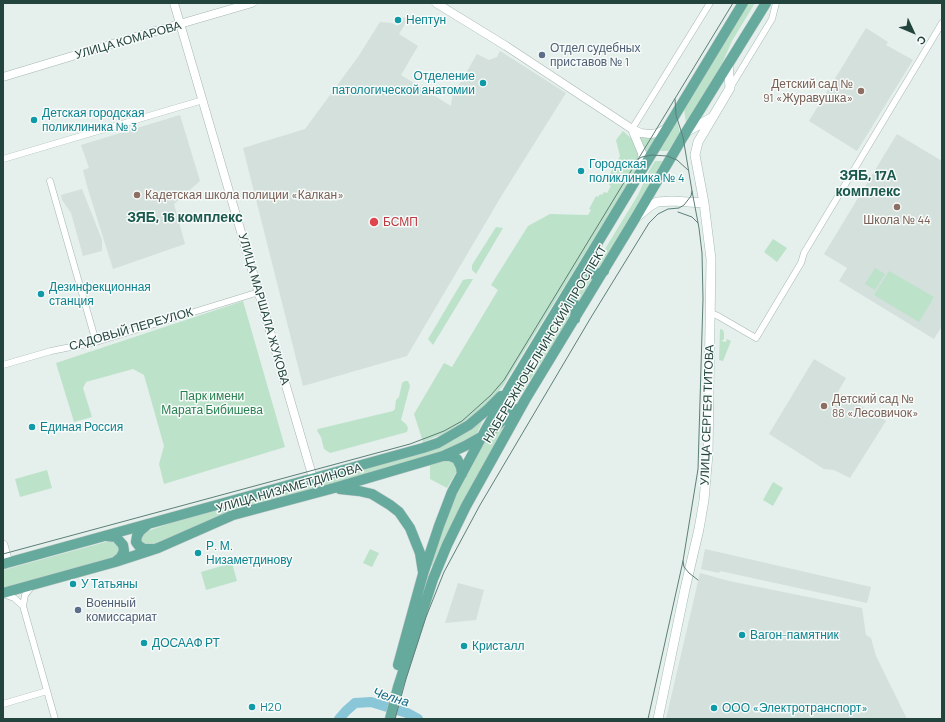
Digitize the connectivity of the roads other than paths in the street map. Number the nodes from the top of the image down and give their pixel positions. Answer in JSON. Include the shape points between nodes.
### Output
{"nodes":[{"id":1,"x":174,"y":3,"type":"edge"},
{"id":2,"x":252,"y":3,"type":"edge"},
{"id":3,"x":436,"y":3,"type":"edge"},
{"id":4,"x":710,"y":3,"type":"edge"},
{"id":5,"x":743,"y":3,"type":"edge"},
{"id":6,"x":766,"y":3,"type":"edge"},
{"id":7,"x":776,"y":3,"type":"edge"},
{"id":8,"x":942,"y":23,"type":"edge"},
{"id":9,"x":180,"y":24,"type":"junction"},
{"id":10,"x":728,"y":64,"type":"junction"},
{"id":11,"x":3,"y":77,"type":"edge"},
{"id":12,"x":730,"y":88,"type":"junction"},
{"id":13,"x":203,"y":100,"type":"junction"},
{"id":14,"x":713,"y":117,"type":"junction"},
{"id":15,"x":669,"y":126,"type":"junction"},
{"id":16,"x":632,"y":129,"type":"junction"},
{"id":17,"x":686,"y":132,"type":"junction"},
{"id":18,"x":3,"y":159,"type":"edge"},
{"id":19,"x":643,"y":170,"type":"junction"},
{"id":20,"x":50,"y":181,"type":"dead end"},
{"id":21,"x":704,"y":203,"type":"junction"},
{"id":22,"x":636,"y":217,"type":"junction"},
{"id":23,"x":588,"y":261,"type":"junction"},
{"id":24,"x":604,"y":271,"type":"junction"},
{"id":25,"x":258,"y":292,"type":"junction"},
{"id":26,"x":559,"y":308,"type":"junction"},
{"id":27,"x":711,"y":313,"type":"junction"},
{"id":28,"x":575,"y":318,"type":"junction"},
{"id":29,"x":96,"y":342,"type":"junction"},
{"id":30,"x":3,"y":365,"type":"edge"},
{"id":31,"x":512,"y":384,"type":"junction"},
{"id":32,"x":525,"y":400,"type":"junction"},
{"id":33,"x":482,"y":436,"type":"junction"},
{"id":34,"x":443,"y":456,"type":"junction"},
{"id":35,"x":462,"y":474,"type":"junction"},
{"id":36,"x":313,"y":478,"type":"junction"},
{"id":37,"x":334,"y":488,"type":"junction"},
{"id":38,"x":148,"y":524,"type":"junction"},
{"id":39,"x":106,"y":536,"type":"junction"},
{"id":40,"x":3,"y":545,"type":"edge"},
{"id":41,"x":158,"y":548,"type":"junction"},
{"id":42,"x":115,"y":562,"type":"junction"},
{"id":43,"x":6,"y":563,"type":"edge"},
{"id":44,"x":423,"y":574,"type":"junction"},
{"id":45,"x":33,"y":585,"type":"junction"},
{"id":46,"x":3,"y":594,"type":"edge"},
{"id":47,"x":23,"y":606,"type":"junction"},
{"id":48,"x":395,"y":686,"type":"junction"},
{"id":49,"x":47,"y":691,"type":"junction"},
{"id":50,"x":3,"y":704,"type":"edge"},
{"id":51,"x":55,"y":719,"type":"edge"},
{"id":52,"x":383,"y":719,"type":"edge"},
{"id":53,"x":390,"y":719,"type":"edge"},
{"id":54,"x":658,"y":719,"type":"edge"}],
"edges":[{"from":1,"to":9,"type":"street","name":"УЛИЦА МАРШАЛА ЖУКОВА"},
{"from":2,"to":9,"type":"street","name":"УЛИЦА КОМАРОВА"},
{"from":3,"to":16,"type":"street"},
{"from":4,"to":16,"type":"street"},
{"from":5,"to":15,"type":"main road","name":"НАБЕРЕЖНОЧЕЛНИНСКИЙ ПРОСПЕКТ"},
{"from":6,"to":10,"type":"main road","name":"НАБЕРЕЖНОЧЕЛНИНСКИЙ ПРОСПЕКТ"},
{"from":7,"to":12,"type":"street","via":[[772,19]]},
{"from":8,"to":27,"type":"street","via":[[756,338]]},
{"from":9,"to":11,"type":"street","name":"УЛИЦА КОМАРОВА"},
{"from":9,"to":13,"type":"street","name":"УЛИЦА МАРШАЛА ЖУКОВА"},
{"from":10,"to":12,"type":"main road"},
{"from":10,"to":17,"type":"main road","name":"НАБЕРЕЖНОЧЕЛНИНСКИЙ ПРОСПЕКТ"},
{"from":12,"to":14,"type":"main road","name":"УЛИЦА СЕРГЕЯ ТИТОВА"},
{"from":13,"to":18,"type":"street"},
{"from":13,"to":25,"type":"street","name":"УЛИЦА МАРШАЛА ЖУКОВА"},
{"from":14,"to":17,"type":"main road"},
{"from":14,"to":21,"type":"main road","name":"УЛИЦА СЕРГЕЯ ТИТОВА","via":[[698,142],[695,156]]},
{"from":15,"to":16,"type":"street","via":[[658,133],[650,134]]},
{"from":15,"to":19,"type":"main road","name":"НАБЕРЕЖНОЧЕЛНИНСКИЙ ПРОСПЕКТ"},
{"from":16,"to":19,"type":"street","via":[[642,153]]},
{"from":17,"to":22,"type":"main road","name":"НАБЕРЕЖНОЧЕЛНИНСКИЙ ПРОСПЕКТ"},
{"from":19,"to":23,"type":"main road","name":"НАБЕРЕЖНОЧЕЛНИНСКИЙ ПРОСПЕКТ"},
{"from":20,"to":29,"type":"street"},
{"from":21,"to":22,"type":"main road","via":[[657,202]]},
{"from":21,"to":27,"type":"main road","name":"УЛИЦА СЕРГЕЯ ТИТОВА","via":[[711,259]]},
{"from":22,"to":24,"type":"main road","name":"НАБЕРЕЖНОЧЕЛНИНСКИЙ ПРОСПЕКТ"},
{"from":23,"to":24,"type":"main road","via":[[587,267],[592,274]]},
{"from":23,"to":26,"type":"main road","name":"НАБЕРЕЖНОЧЕЛНИНСКИЙ ПРОСПЕКТ"},
{"from":24,"to":28,"type":"main road","name":"НАБЕРЕЖНОЧЕЛНИНСКИЙ ПРОСПЕКТ"},
{"from":25,"to":29,"type":"street","name":"САДОВЫЙ ПЕРЕУЛОК"},
{"from":25,"to":36,"type":"street","name":"УЛИЦА МАРШАЛА ЖУКОВА"},
{"from":26,"to":28,"type":"main road","via":[[567,301],[571,301],[576,308]]},
{"from":26,"to":31,"type":"main road","name":"НАБЕРЕЖНОЧЕЛНИНСКИЙ ПРОСПЕКТ"},
{"from":27,"to":54,"type":"main road","name":"УЛИЦА СЕРГЕЯ ТИТОВА","via":[[710,419],[704,500]]},
{"from":28,"to":32,"type":"main road","name":"НАБЕРЕЖНОЧЕЛНИНСКИЙ ПРОСПЕКТ"},
{"from":29,"to":30,"type":"street","name":"САДОВЫЙ ПЕРЕУЛОК","via":[[51,351]]},
{"from":31,"to":33,"type":"main road","name":"НАБЕРЕЖНОЧЕЛНИНСКИЙ ПРОСПЕКТ"},
{"from":31,"to":36,"type":"main road","name":"УЛИЦА НИЗАМЕТДИНОВА","via":[[469,425],[438,442]]},
{"from":32,"to":33,"type":"main road","name":"УЛИЦА НИЗАМЕТДИНОВА"},
{"from":32,"to":48,"type":"main road","name":"НАБЕРЕЖНОЧЕЛНИНСКИЙ ПРОСПЕКТ","via":[[447,545],[430,585]]},
{"from":33,"to":34,"type":"main road","name":"УЛИЦА НИЗАМЕТДИНОВА"},
{"from":33,"to":35,"type":"main road","name":"НАБЕРЕЖНОЧЕЛНИНСКИЙ ПРОСПЕКТ"},
{"from":34,"to":35,"type":"main road","via":[[457,459],[462,467]]},
{"from":34,"to":37,"type":"main road","name":"УЛИЦА НИЗАМЕТДИНОВА"},
{"from":35,"to":44,"type":"main road","name":"НАБЕРЕЖНОЧЕЛНИНСКИЙ ПРОСПЕКТ","via":[[447,504]]},
{"from":36,"to":38,"type":"main road","name":"УЛИЦА НИЗАМЕТДИНОВА"},
{"from":37,"to":41,"type":"main road","name":"УЛИЦА НИЗАМЕТДИНОВА","via":[[233,515]]},
{"from":37,"to":44,"type":"main road","via":[[372,494],[399,512],[410,528],[420,553]]},
{"from":38,"to":39,"type":"main road","name":"УЛИЦА НИЗАМЕТДИНОВА"},
{"from":38,"to":41,"type":"main road","via":[[140,531],[136,542],[144,549]]},
{"from":39,"to":42,"type":"main road","via":[[116,537],[123,545],[124,551]]},
{"from":39,"to":43,"type":"main road","name":"УЛИЦА НИЗАМЕТДИНОВА"},
{"from":40,"to":43,"type":"main road"},
{"from":41,"to":42,"type":"main road","name":"УЛИЦА НИЗАМЕТДИНОВА"},
{"from":42,"to":45,"type":"main road","name":"УЛИЦА НИЗАМЕТДИНОВА"},
{"from":44,"to":48,"type":"main road","name":"НАБЕРЕЖНОЧЕЛНИНСКИЙ ПРОСПЕКТ"},
{"from":45,"to":46,"type":"main road","name":"УЛИЦА НИЗАМЕТДИНОВА"},
{"from":45,"to":47,"type":"street","via":[[24,595]]},
{"from":46,"to":47,"type":"street","via":[[14,598]]},
{"from":47,"to":49,"type":"street"},
{"from":48,"to":52,"type":"main road","name":"НАБЕРЕЖНОЧЕЛНИНСКИЙ ПРОСПЕКТ"},
{"from":48,"to":53,"type":"main road","name":"НАБЕРЕЖНОЧЕЛНИНСКИЙ ПРОСПЕКТ"},
{"from":49,"to":50,"type":"street"},
{"from":49,"to":51,"type":"street"}]}
